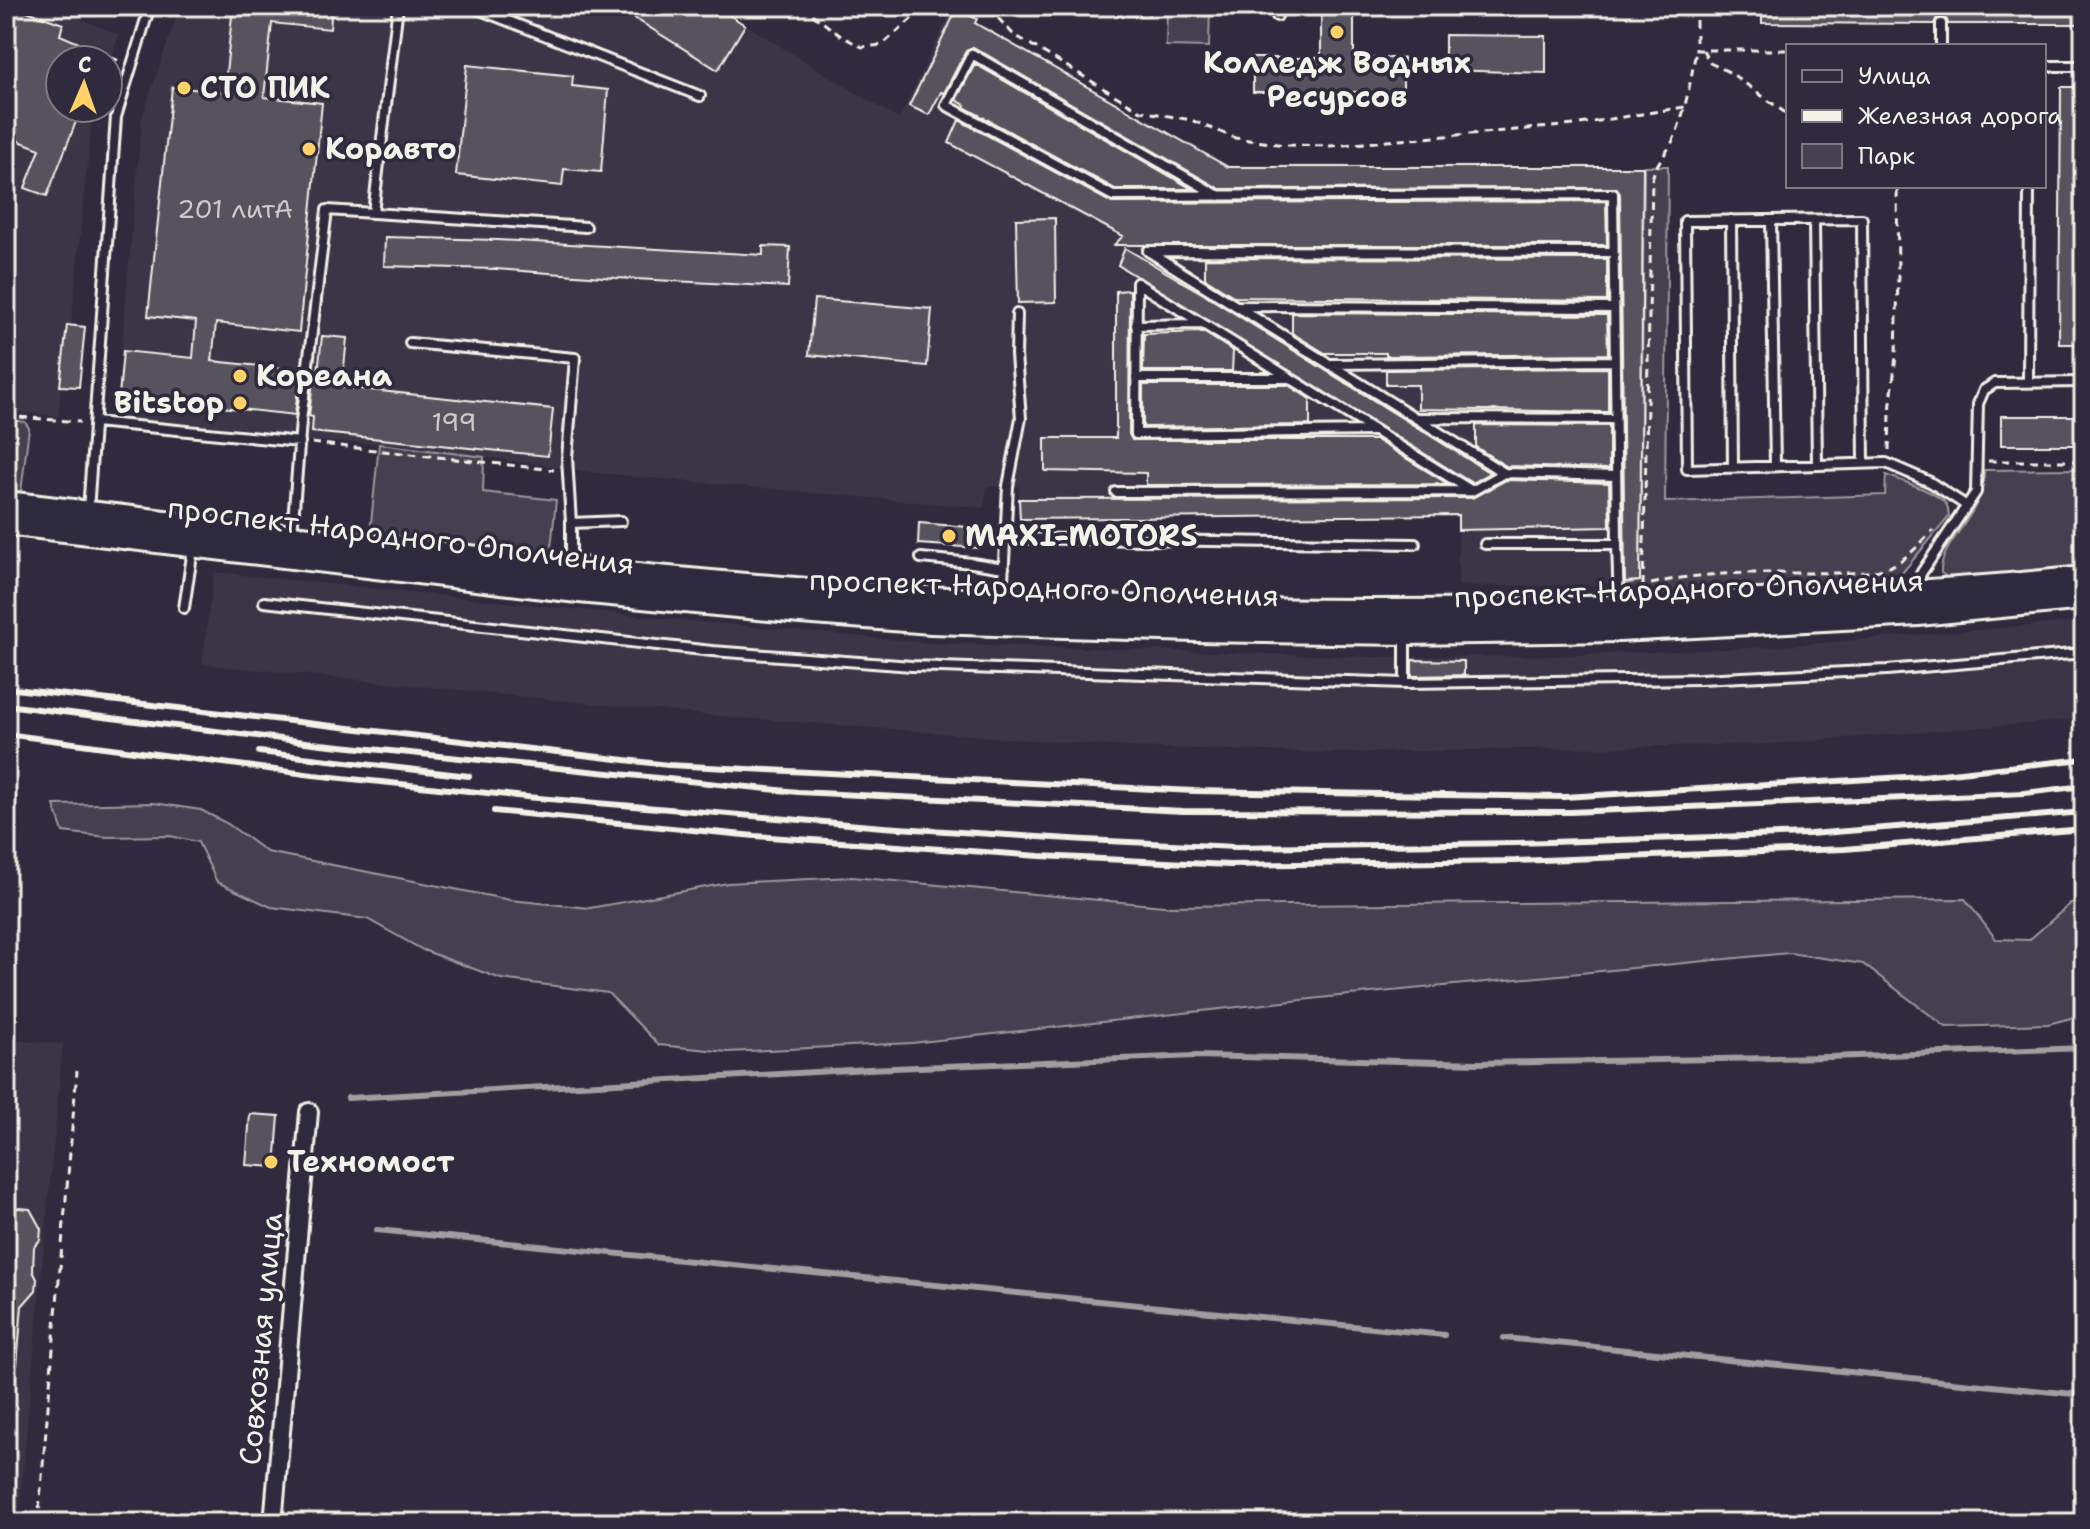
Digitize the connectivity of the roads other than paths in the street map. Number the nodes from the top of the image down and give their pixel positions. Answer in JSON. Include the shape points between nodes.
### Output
{"nodes":[{"id":1,"x":150,"y":6,"type":"edge"},
{"id":2,"x":398,"y":6,"type":"edge"},
{"id":3,"x":470,"y":6,"type":"edge"},
{"id":4,"x":1941,"y":24,"type":"dead end"},
{"id":5,"x":1941,"y":44,"type":"edge"},
{"id":6,"x":2046,"y":66,"type":"edge"},
{"id":7,"x":2084,"y":66,"type":"edge"},
{"id":8,"x":700,"y":96,"type":"dead end"},
{"id":9,"x":2029,"y":188,"type":"edge"},
{"id":10,"x":1219,"y":196,"type":"junction"},
{"id":11,"x":373,"y":213,"type":"junction"},
{"id":12,"x":1731,"y":220,"type":"junction"},
{"id":13,"x":1771,"y":220,"type":"junction"},
{"id":14,"x":1814,"y":220,"type":"junction"},
{"id":15,"x":586,"y":227,"type":"dead end"},
{"id":16,"x":1613,"y":252,"type":"junction"},
{"id":17,"x":1237,"y":306,"type":"junction"},
{"id":18,"x":1614,"y":308,"type":"junction"},
{"id":19,"x":1017,"y":314,"type":"dead end"},
{"id":20,"x":1203,"y":324,"type":"junction"},
{"id":21,"x":1136,"y":325,"type":"junction"},
{"id":22,"x":410,"y":343,"type":"dead end"},
{"id":23,"x":1614,"y":361,"type":"junction"},
{"id":24,"x":1330,"y":364,"type":"junction"},
{"id":25,"x":1136,"y":378,"type":"junction"},
{"id":26,"x":1288,"y":378,"type":"junction"},
{"id":27,"x":2028,"y":382,"type":"junction"},
{"id":28,"x":2084,"y":382,"type":"edge"},
{"id":29,"x":1417,"y":418,"type":"junction"},
{"id":30,"x":1615,"y":419,"type":"junction"},
{"id":31,"x":95,"y":422,"type":"junction"},
{"id":32,"x":1375,"y":431,"type":"junction"},
{"id":33,"x":300,"y":442,"type":"junction"},
{"id":34,"x":1864,"y":463,"type":"junction"},
{"id":35,"x":1817,"y":465,"type":"junction"},
{"id":36,"x":1775,"y":466,"type":"junction"},
{"id":37,"x":1733,"y":468,"type":"junction"},
{"id":38,"x":1504,"y":473,"type":"junction"},
{"id":39,"x":1616,"y":476,"type":"junction"},
{"id":40,"x":1472,"y":491,"type":"junction"},
{"id":41,"x":1116,"y":492,"type":"dead end"},
{"id":42,"x":6,"y":504,"type":"edge"},
{"id":43,"x":1964,"y":504,"type":"junction"},
{"id":44,"x":88,"y":514,"type":"junction"},
{"id":45,"x":621,"y":521,"type":"dead end"},
{"id":46,"x":6,"y":522,"type":"edge"},
{"id":47,"x":571,"y":523,"type":"junction"},
{"id":48,"x":291,"y":538,"type":"junction"},
{"id":49,"x":1006,"y":538,"type":"junction"},
{"id":50,"x":194,"y":544,"type":"junction"},
{"id":51,"x":1415,"y":544,"type":"dead end"},
{"id":52,"x":1485,"y":544,"type":"dead end"},
{"id":53,"x":1617,"y":544,"type":"junction"},
{"id":54,"x":921,"y":558,"type":"dead end"},
{"id":55,"x":1004,"y":568,"type":"junction"},
{"id":56,"x":570,"y":579,"type":"junction"},
{"id":57,"x":2084,"y":579,"type":"edge"},
{"id":58,"x":1917,"y":594,"type":"junction"},
{"id":59,"x":2084,"y":597,"type":"edge"},
{"id":60,"x":264,"y":602,"type":"dead end"},
{"id":61,"x":1002,"y":603,"type":"junction"},
{"id":62,"x":184,"y":608,"type":"dead end"},
{"id":63,"x":1619,"y":609,"type":"junction"},
{"id":64,"x":1405,"y":632,"type":"junction"},
{"id":65,"x":2084,"y":653,"type":"edge"},
{"id":66,"x":1405,"y":683,"type":"junction"},
{"id":67,"x":309,"y":1112,"type":"dead end"},
{"id":68,"x":273,"y":1523,"type":"edge"}],
"edges":[{"from":1,"to":31,"type":"lane","via":[[116,117]]},
{"from":2,"to":11,"type":"lane"},
{"from":3,"to":8,"type":"lane"},
{"from":4,"to":5,"type":"lane"},
{"from":6,"to":7,"type":"lane"},
{"from":9,"to":27,"type":"lane"},
{"from":10,"to":10,"type":"lane","via":[[1113,196],[946,105],[972,54]]},
{"from":10,"to":16,"type":"lane","via":[[1613,194]]},
{"from":11,"to":15,"type":"lane"},
{"from":11,"to":33,"type":"lane","via":[[327,210]]},
{"from":12,"to":13,"type":"lane"},
{"from":12,"to":37,"type":"lane"},
{"from":12,"to":37,"type":"lane","via":[[1685,221],[1685,252],[1687,469]]},
{"from":13,"to":14,"type":"lane"},
{"from":13,"to":36,"type":"lane"},
{"from":14,"to":34,"type":"lane","via":[[1862,219]]},
{"from":14,"to":35,"type":"lane"},
{"from":16,"to":17,"type":"lane","via":[[1148,251]]},
{"from":16,"to":18,"type":"lane"},
{"from":17,"to":18,"type":"lane"},
{"from":17,"to":24,"type":"lane"},
{"from":18,"to":23,"type":"lane"},
{"from":19,"to":49,"type":"lane","via":[[1021,418],[1008,486]]},
{"from":20,"to":21,"type":"lane"},
{"from":20,"to":21,"type":"lane","via":[[1137,283]]},
{"from":20,"to":26,"type":"lane"},
{"from":21,"to":25,"type":"lane"},
{"from":22,"to":47,"type":"lane","via":[[575,358],[567,458]]},
{"from":23,"to":24,"type":"lane"},
{"from":23,"to":30,"type":"lane"},
{"from":24,"to":29,"type":"lane"},
{"from":25,"to":26,"type":"lane"},
{"from":25,"to":32,"type":"lane","via":[[1136,434]]},
{"from":26,"to":32,"type":"lane"},
{"from":27,"to":28,"type":"lane"},
{"from":27,"to":43,"type":"lane","via":[[1995,383],[1984,390],[1978,404],[1976,492]]},
{"from":29,"to":30,"type":"lane"},
{"from":29,"to":38,"type":"lane"},
{"from":30,"to":39,"type":"lane"},
{"from":31,"to":33,"type":"lane"},
{"from":31,"to":44,"type":"lane"},
{"from":32,"to":40,"type":"lane"},
{"from":33,"to":48,"type":"lane"},
{"from":34,"to":35,"type":"lane"},
{"from":34,"to":43,"type":"lane","via":[[1888,463]]},
{"from":35,"to":36,"type":"lane"},
{"from":36,"to":37,"type":"lane"},
{"from":38,"to":39,"type":"lane"},
{"from":38,"to":40,"type":"lane"},
{"from":39,"to":53,"type":"lane"},
{"from":40,"to":41,"type":"lane"},
{"from":42,"to":44,"type":"main road","name":"проспект Народного Ополчения"},
{"from":43,"to":58,"type":"lane","via":[[1922,572]]},
{"from":44,"to":48,"type":"main road","name":"проспект Народного Ополчения"},
{"from":45,"to":47,"type":"lane"},
{"from":46,"to":50,"type":"main road","name":"проспект Народного Ополчения"},
{"from":47,"to":56,"type":"lane"},
{"from":48,"to":56,"type":"main road","name":"проспект Народного Ополчения"},
{"from":49,"to":51,"type":"lane"},
{"from":49,"to":55,"type":"lane"},
{"from":50,"to":56,"type":"main road","name":"проспект Народного Ополчения"},
{"from":50,"to":62,"type":"lane"},
{"from":52,"to":53,"type":"lane"},
{"from":53,"to":63,"type":"lane"},
{"from":54,"to":55,"type":"lane"},
{"from":55,"to":61,"type":"lane"},
{"from":56,"to":61,"type":"main road","name":"проспект Народного Ополчения"},
{"from":56,"to":64,"type":"main road","name":"проспект Народного Ополчения","via":[[801,611],[931,621]]},
{"from":57,"to":58,"type":"main road","name":"проспект Народного Ополчения"},
{"from":58,"to":63,"type":"main road","name":"проспект Народного Ополчения"},
{"from":59,"to":64,"type":"main road","name":"проспект Народного Ополчения","via":[[1918,613],[1619,629]]},
{"from":60,"to":66,"type":"lane","via":[[712,651],[912,666]]},
{"from":61,"to":63,"type":"main road","name":"проспект Народного Ополчения","via":[[1378,612]]},
{"from":64,"to":66,"type":"lane"},
{"from":65,"to":66,"type":"lane","via":[[1700,679]]},
{"from":67,"to":68,"type":"street","name":"Совхозная улица"}]}
